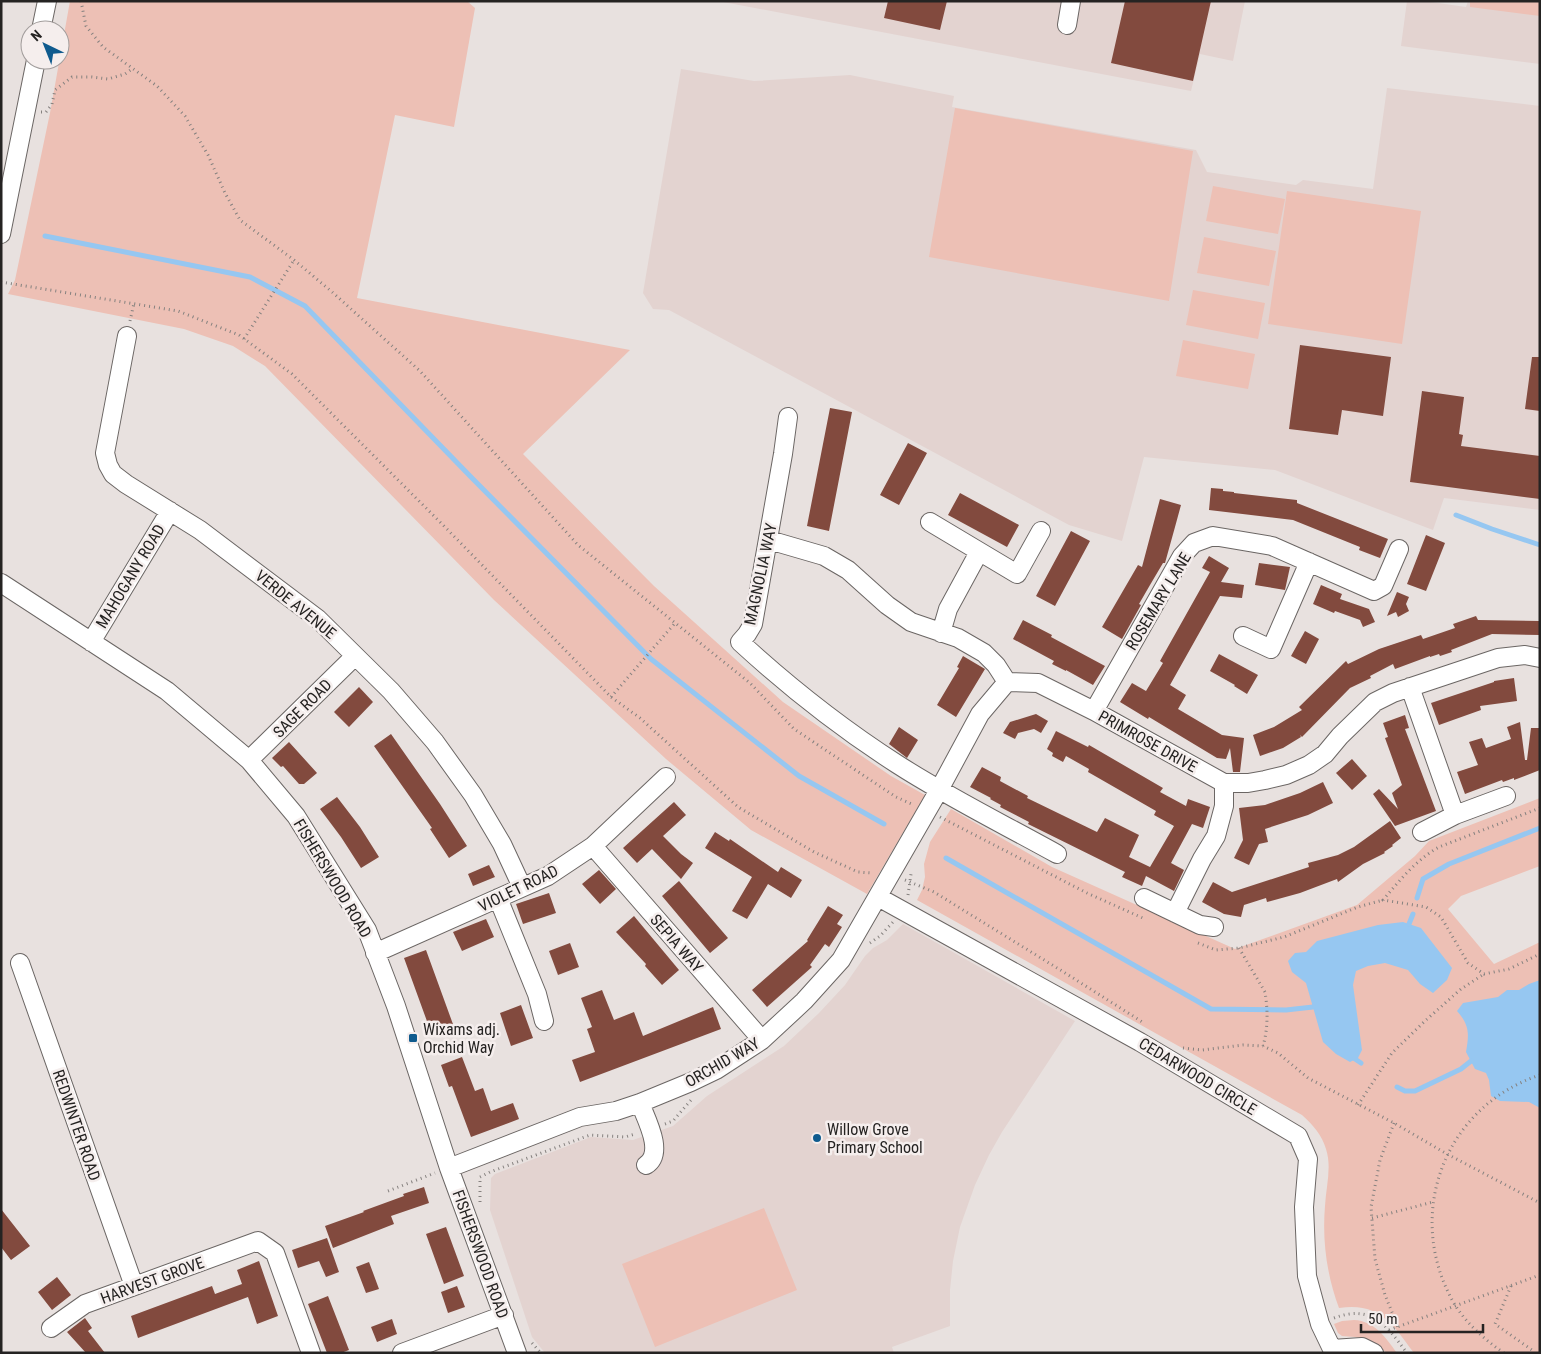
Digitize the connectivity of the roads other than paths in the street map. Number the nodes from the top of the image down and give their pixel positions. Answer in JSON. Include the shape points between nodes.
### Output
{"nodes":[{"id":1,"x":47,"y":1,"type":"edge"},
{"id":2,"x":1071,"y":1,"type":"edge"},
{"id":3,"x":44,"y":20,"type":"edge"},
{"id":4,"x":1066,"y":25,"type":"dead end"},
{"id":5,"x":34,"y":70,"type":"edge"},
{"id":6,"x":1,"y":234,"type":"edge"},
{"id":7,"x":128,"y":336,"type":"dead end"},
{"id":8,"x":788,"y":417,"type":"dead end"},
{"id":9,"x":170,"y":511,"type":"junction"},
{"id":10,"x":930,"y":522,"type":"dead end"},
{"id":11,"x":1041,"y":531,"type":"dead end"},
{"id":12,"x":769,"y":540,"type":"junction"},
{"id":13,"x":1399,"y":548,"type":"dead end"},
{"id":14,"x":979,"y":552,"type":"junction"},
{"id":15,"x":1309,"y":562,"type":"junction"},
{"id":16,"x":1,"y":583,"type":"edge"},
{"id":17,"x":941,"y":632,"type":"junction"},
{"id":18,"x":1243,"y":636,"type":"dead end"},
{"id":19,"x":91,"y":642,"type":"junction"},
{"id":20,"x":354,"y":656,"type":"junction"},
{"id":21,"x":1540,"y":658,"type":"edge"},
{"id":22,"x":1008,"y":682,"type":"junction"},
{"id":23,"x":1410,"y":687,"type":"junction"},
{"id":24,"x":1094,"y":711,"type":"junction"},
{"id":25,"x":249,"y":760,"type":"junction"},
{"id":26,"x":666,"y":777,"type":"dead end"},
{"id":27,"x":1224,"y":783,"type":"junction"},
{"id":28,"x":939,"y":790,"type":"junction"},
{"id":29,"x":1506,"y":796,"type":"dead end"},
{"id":30,"x":1455,"y":815,"type":"junction"},
{"id":31,"x":1422,"y":832,"type":"dead end"},
{"id":32,"x":593,"y":846,"type":"junction"},
{"id":33,"x":1057,"y":854,"type":"dead end"},
{"id":34,"x":522,"y":888,"type":"junction"},
{"id":35,"x":878,"y":897,"type":"junction"},
{"id":36,"x":498,"y":898,"type":"junction"},
{"id":37,"x":1144,"y":898,"type":"dead end"},
{"id":38,"x":1175,"y":913,"type":"junction"},
{"id":39,"x":1214,"y":927,"type":"dead end"},
{"id":40,"x":375,"y":953,"type":"junction"},
{"id":41,"x":20,"y":963,"type":"dead end"},
{"id":42,"x":544,"y":1021,"type":"dead end"},
{"id":43,"x":762,"y":1040,"type":"junction"},
{"id":44,"x":640,"y":1103,"type":"junction"},
{"id":45,"x":646,"y":1165,"type":"dead end"},
{"id":46,"x":449,"y":1168,"type":"junction"},
{"id":47,"x":134,"y":1286,"type":"junction"},
{"id":48,"x":504,"y":1315,"type":"junction"},
{"id":49,"x":51,"y":1328,"type":"dead end"},
{"id":50,"x":1367,"y":1351,"type":"edge"},
{"id":51,"x":311,"y":1353,"type":"edge"},
{"id":52,"x":402,"y":1353,"type":"edge"},
{"id":53,"x":517,"y":1353,"type":"edge"}],
"edges":[{"from":1,"to":3,"type":"street"},
{"from":2,"to":4,"type":"street"},
{"from":5,"to":6,"type":"street"},
{"from":7,"to":9,"type":"street","name":"VERDE AVENUE","via":[[105,453],[113,474]]},
{"from":8,"to":12,"type":"street","name":"MAGNOLIA WAY"},
{"from":9,"to":19,"type":"street","name":"MAHOGANY ROAD"},
{"from":9,"to":20,"type":"street","name":"VERDE AVENUE","via":[[318,619]]},
{"from":10,"to":14,"type":"street"},
{"from":11,"to":14,"type":"street","via":[[1016,574]]},
{"from":12,"to":17,"type":"street","via":[[824,556],[848,570],[886,605],[911,622]]},
{"from":12,"to":28,"type":"street","name":"MAGNOLIA WAY","via":[[753,624],[740,642],[831,717]]},
{"from":13,"to":15,"type":"street","name":"ROSEMARY LANE","via":[[1383,586],[1374,591]]},
{"from":14,"to":17,"type":"street","via":[[948,608]]},
{"from":15,"to":18,"type":"street","via":[[1271,650]]},
{"from":15,"to":24,"type":"street","name":"ROSEMARY LANE","via":[[1272,546],[1213,536],[1194,543],[1182,556]]},
{"from":16,"to":19,"type":"street","name":"FISHERSWOOD ROAD"},
{"from":17,"to":22,"type":"street","via":[[984,653]]},
{"from":19,"to":25,"type":"street","name":"FISHERSWOOD ROAD","via":[[167,691]]},
{"from":20,"to":25,"type":"street","name":"SAGE ROAD"},
{"from":20,"to":34,"type":"street","name":"VERDE AVENUE","via":[[391,691],[473,795],[502,844]]},
{"from":21,"to":23,"type":"street","name":"PRIMROSE DRIVE","via":[[1525,655],[1498,658]]},
{"from":22,"to":24,"type":"street","name":"PRIMROSE DRIVE","via":[[1038,683]]},
{"from":22,"to":28,"type":"street","name":"ORCHID WAY","via":[[980,714]]},
{"from":23,"to":27,"type":"street","name":"PRIMROSE DRIVE","via":[[1376,702],[1325,754],[1309,765],[1265,780]]},
{"from":23,"to":30,"type":"street"},
{"from":24,"to":27,"type":"street","name":"PRIMROSE DRIVE"},
{"from":25,"to":40,"type":"street","name":"FISHERSWOOD ROAD","via":[[296,816],[366,930]]},
{"from":26,"to":32,"type":"street","name":"VIOLET ROAD"},
{"from":27,"to":38,"type":"street","via":[[1224,806],[1216,836]]},
{"from":28,"to":33,"type":"street"},
{"from":28,"to":35,"type":"street","name":"ORCHID WAY"},
{"from":29,"to":30,"type":"street"},
{"from":30,"to":31,"type":"street"},
{"from":32,"to":34,"type":"street","name":"VIOLET ROAD","via":[[548,876]]},
{"from":32,"to":43,"type":"street","name":"SEPIA WAY"},
{"from":34,"to":36,"type":"street","name":"VIOLET ROAD"},
{"from":35,"to":43,"type":"street","name":"ORCHID WAY","via":[[841,960]]},
{"from":35,"to":50,"type":"street","name":"CEDARWOOD CIRCLE","via":[[1298,1136],[1308,1159],[1304,1207],[1307,1276],[1320,1324],[1332,1349]]},
{"from":36,"to":40,"type":"street","name":"VIOLET ROAD"},
{"from":36,"to":42,"type":"street","via":[[537,994]]},
{"from":37,"to":38,"type":"street"},
{"from":38,"to":39,"type":"street","via":[[1200,925]]},
{"from":40,"to":46,"type":"street","name":"FISHERSWOOD ROAD","via":[[396,1006]]},
{"from":41,"to":47,"type":"street","name":"REDWINTER ROAD"},
{"from":43,"to":44,"type":"street","name":"ORCHID WAY","via":[[716,1070]]},
{"from":44,"to":45,"type":"street","via":[[656,1148],[651,1162]]},
{"from":44,"to":46,"type":"street","name":"ORCHID WAY","via":[[580,1116]]},
{"from":46,"to":48,"type":"street","name":"FISHERSWOOD ROAD"},
{"from":47,"to":49,"type":"street","name":"HARVEST GROVE","via":[[85,1304]]},
{"from":47,"to":51,"type":"street","name":"HARVEST GROVE","via":[[258,1241],[275,1254]]},
{"from":48,"to":52,"type":"street"},
{"from":48,"to":53,"type":"street","name":"FISHERSWOOD ROAD"}]}
